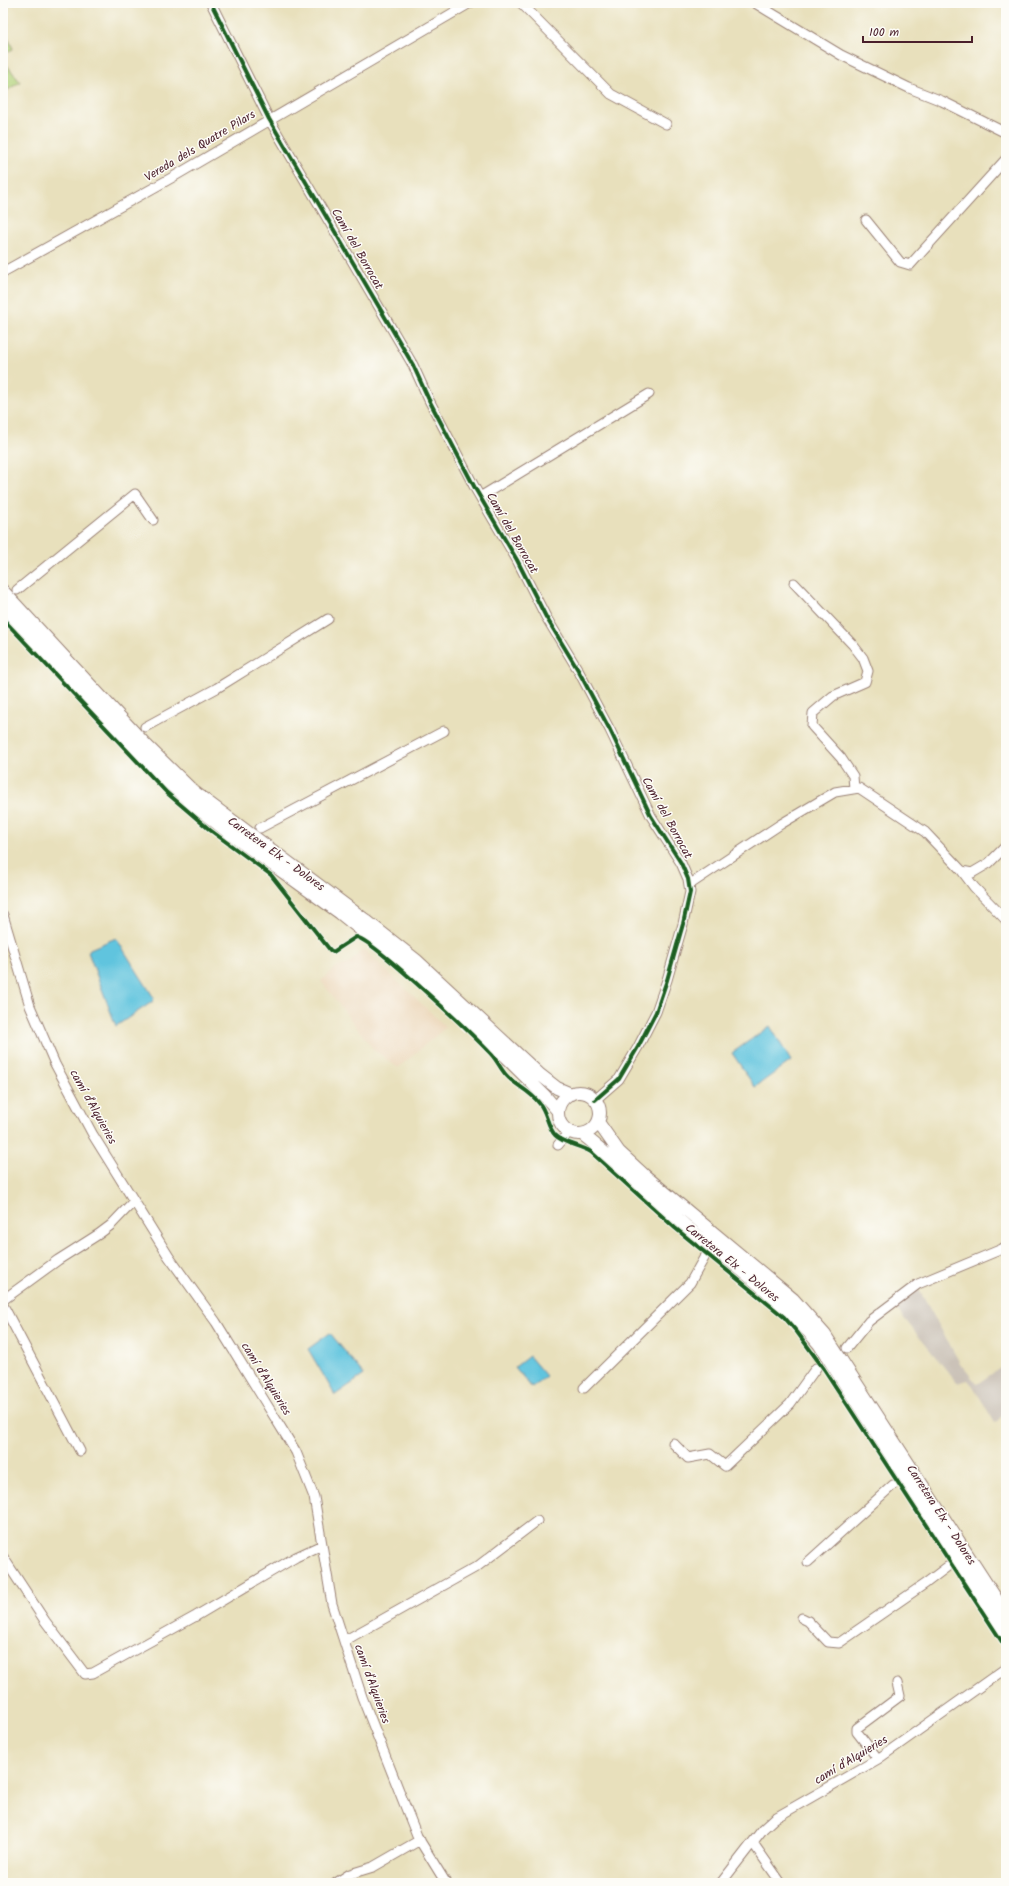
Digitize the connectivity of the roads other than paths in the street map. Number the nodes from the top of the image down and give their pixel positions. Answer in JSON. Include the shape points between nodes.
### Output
{"nodes":[{"id":1,"x":211,"y":3,"type":"edge"},
{"id":2,"x":470,"y":3,"type":"edge"},
{"id":3,"x":521,"y":3,"type":"edge"},
{"id":4,"x":755,"y":3,"type":"edge"},
{"id":5,"x":269,"y":119,"type":"junction"},
{"id":6,"x":666,"y":124,"type":"dead end"},
{"id":7,"x":1006,"y":133,"type":"edge"},
{"id":8,"x":1006,"y":159,"type":"edge"},
{"id":9,"x":866,"y":220,"type":"dead end"},
{"id":10,"x":3,"y":272,"type":"edge"},
{"id":11,"x":649,"y":394,"type":"dead end"},
{"id":12,"x":480,"y":497,"type":"junction"},
{"id":13,"x":153,"y":520,"type":"dead end"},
{"id":14,"x":794,"y":583,"type":"dead end"},
{"id":15,"x":3,"y":590,"type":"edge"},
{"id":16,"x":17,"y":590,"type":"dead end"},
{"id":17,"x":3,"y":606,"type":"edge"},
{"id":18,"x":328,"y":619,"type":"dead end"},
{"id":19,"x":145,"y":727,"type":"dead end"},
{"id":20,"x":444,"y":731,"type":"dead end"},
{"id":21,"x":854,"y":789,"type":"junction"},
{"id":22,"x":260,"y":828,"type":"dead end"},
{"id":23,"x":1006,"y":846,"type":"edge"},
{"id":24,"x":962,"y":871,"type":"junction"},
{"id":25,"x":689,"y":885,"type":"junction"},
{"id":26,"x":3,"y":915,"type":"edge"},
{"id":27,"x":1006,"y":920,"type":"edge"},
{"id":28,"x":571,"y":1094,"type":"junction"},
{"id":29,"x":595,"y":1100,"type":"junction"},
{"id":30,"x":558,"y":1111,"type":"junction"},
{"id":31,"x":598,"y":1122,"type":"junction"},
{"id":32,"x":569,"y":1132,"type":"junction"},
{"id":33,"x":582,"y":1134,"type":"junction"},
{"id":34,"x":558,"y":1145,"type":"dead end"},
{"id":35,"x":134,"y":1201,"type":"junction"},
{"id":36,"x":1006,"y":1246,"type":"edge"},
{"id":37,"x":704,"y":1258,"type":"dead end"},
{"id":38,"x":3,"y":1300,"type":"edge"},
{"id":39,"x":3,"y":1305,"type":"edge"},
{"id":40,"x":847,"y":1348,"type":"dead end"},
{"id":41,"x":816,"y":1368,"type":"dead end"},
{"id":42,"x":584,"y":1388,"type":"dead end"},
{"id":43,"x":673,"y":1443,"type":"dead end"},
{"id":44,"x":80,"y":1451,"type":"dead end"},
{"id":45,"x":893,"y":1485,"type":"dead end"},
{"id":46,"x":537,"y":1521,"type":"dead end"},
{"id":47,"x":322,"y":1545,"type":"junction"},
{"id":48,"x":3,"y":1558,"type":"edge"},
{"id":49,"x":808,"y":1562,"type":"dead end"},
{"id":50,"x":947,"y":1567,"type":"dead end"},
{"id":51,"x":1006,"y":1614,"type":"edge"},
{"id":52,"x":802,"y":1618,"type":"dead end"},
{"id":53,"x":1006,"y":1633,"type":"edge"},
{"id":54,"x":344,"y":1641,"type":"junction"},
{"id":55,"x":1006,"y":1668,"type":"edge"},
{"id":56,"x":897,"y":1683,"type":"dead end"},
{"id":57,"x":878,"y":1759,"type":"junction"},
{"id":58,"x":420,"y":1840,"type":"junction"},
{"id":59,"x":753,"y":1842,"type":"junction"},
{"id":60,"x":336,"y":1883,"type":"edge"},
{"id":61,"x":446,"y":1883,"type":"edge"},
{"id":62,"x":721,"y":1883,"type":"edge"},
{"id":63,"x":781,"y":1883,"type":"edge"}],
"edges":[{"from":1,"to":5,"type":"street","name":"Camí del Borrocat"},
{"from":2,"to":5,"type":"street","name":"Vereda dels Quatre Pilars"},
{"from":3,"to":6,"type":"street","via":[[611,94]]},
{"from":4,"to":7,"type":"street","via":[[842,55]]},
{"from":5,"to":10,"type":"street","name":"Vereda dels Quatre Pilars","via":[[173,177]]},
{"from":5,"to":12,"type":"street","name":"Camí del Borrocat","via":[[413,365]]},
{"from":8,"to":9,"type":"street","via":[[910,265],[900,262]]},
{"from":11,"to":12,"type":"street"},
{"from":12,"to":25,"type":"street","name":"Camí del Borrocat","via":[[599,710],[651,816],[681,863]]},
{"from":13,"to":16,"type":"street","via":[[135,494]]},
{"from":14,"to":21,"type":"street","via":[[853,645],[863,658],[868,671],[865,682],[833,696],[813,713],[812,726],[841,758],[853,776]]},
{"from":15,"to":28,"type":"main road","name":"Carretera Elx - Dolores","via":[[146,745],[193,791],[410,956],[471,1009],[539,1074]]},
{"from":17,"to":30,"type":"main road","name":"Carretera Elx - Dolores","via":[[162,777],[232,836],[340,913],[412,970],[475,1028]]},
{"from":18,"to":19,"type":"street","via":[[218,688]]},
{"from":20,"to":22,"type":"street"},
{"from":21,"to":24,"type":"street","via":[[859,788],[925,832]]},
{"from":21,"to":25,"type":"street","via":[[835,792]]},
{"from":23,"to":24,"type":"street","via":[[989,863],[972,873]]},
{"from":24,"to":27,"type":"street"},
{"from":25,"to":29,"type":"street","name":"Camí del Borrocat","via":[[690,892],[683,924],[656,1012],[619,1079]]},
{"from":26,"to":35,"type":"street","name":"camí d'Alquieries","via":[[30,1006],[56,1064],[93,1135]]},
{"from":28,"to":29,"type":"main road","via":[[579,1092]]},
{"from":28,"to":30,"type":"main road","via":[[561,1101]]},
{"from":29,"to":31,"type":"main road","via":[[600,1112]]},
{"from":30,"to":32,"type":"main road","via":[[560,1124]]},
{"from":31,"to":33,"type":"main road","via":[[592,1130]]},
{"from":31,"to":51,"type":"main road","name":"Carretera Elx - Dolores","via":[[619,1152],[793,1299],[825,1335]]},
{"from":32,"to":33,"type":"main road"},
{"from":32,"to":34,"type":"street"},
{"from":33,"to":53,"type":"main road","name":"Carretera Elx - Dolores","via":[[802,1323],[823,1351]]},
{"from":35,"to":38,"type":"street","via":[[105,1230]]},
{"from":35,"to":47,"type":"street","name":"camí d'Alquieries","via":[[169,1257],[216,1322],[296,1452],[314,1497]]},
{"from":36,"to":40,"type":"street","via":[[918,1284],[870,1321]]},
{"from":37,"to":42,"type":"street","via":[[690,1284]]},
{"from":39,"to":44,"type":"street"},
{"from":41,"to":43,"type":"street","via":[[790,1404],[725,1466],[710,1454],[688,1458]]},
{"from":45,"to":49,"type":"street"},
{"from":46,"to":54,"type":"street","via":[[478,1566]]},
{"from":47,"to":48,"type":"street","via":[[296,1557],[93,1673],[84,1674]]},
{"from":47,"to":54,"type":"street","name":"camí d'Alquieries","via":[[332,1604]]},
{"from":50,"to":52,"type":"street","via":[[838,1643],[828,1642]]},
{"from":54,"to":58,"type":"street","name":"camí d'Alquieries","via":[[362,1697]]},
{"from":55,"to":57,"type":"street","name":"camí d'Alquieries"},
{"from":56,"to":57,"type":"street","via":[[900,1696],[857,1728],[857,1732]]},
{"from":57,"to":59,"type":"street","name":"camí d'Alquieries","via":[[775,1818]]},
{"from":58,"to":60,"type":"street","via":[[373,1867],[350,1874]]},
{"from":58,"to":61,"type":"street","name":"camí d'Alquieries"},
{"from":59,"to":62,"type":"street","name":"camí d'Alquieries"},
{"from":59,"to":63,"type":"street"}]}
